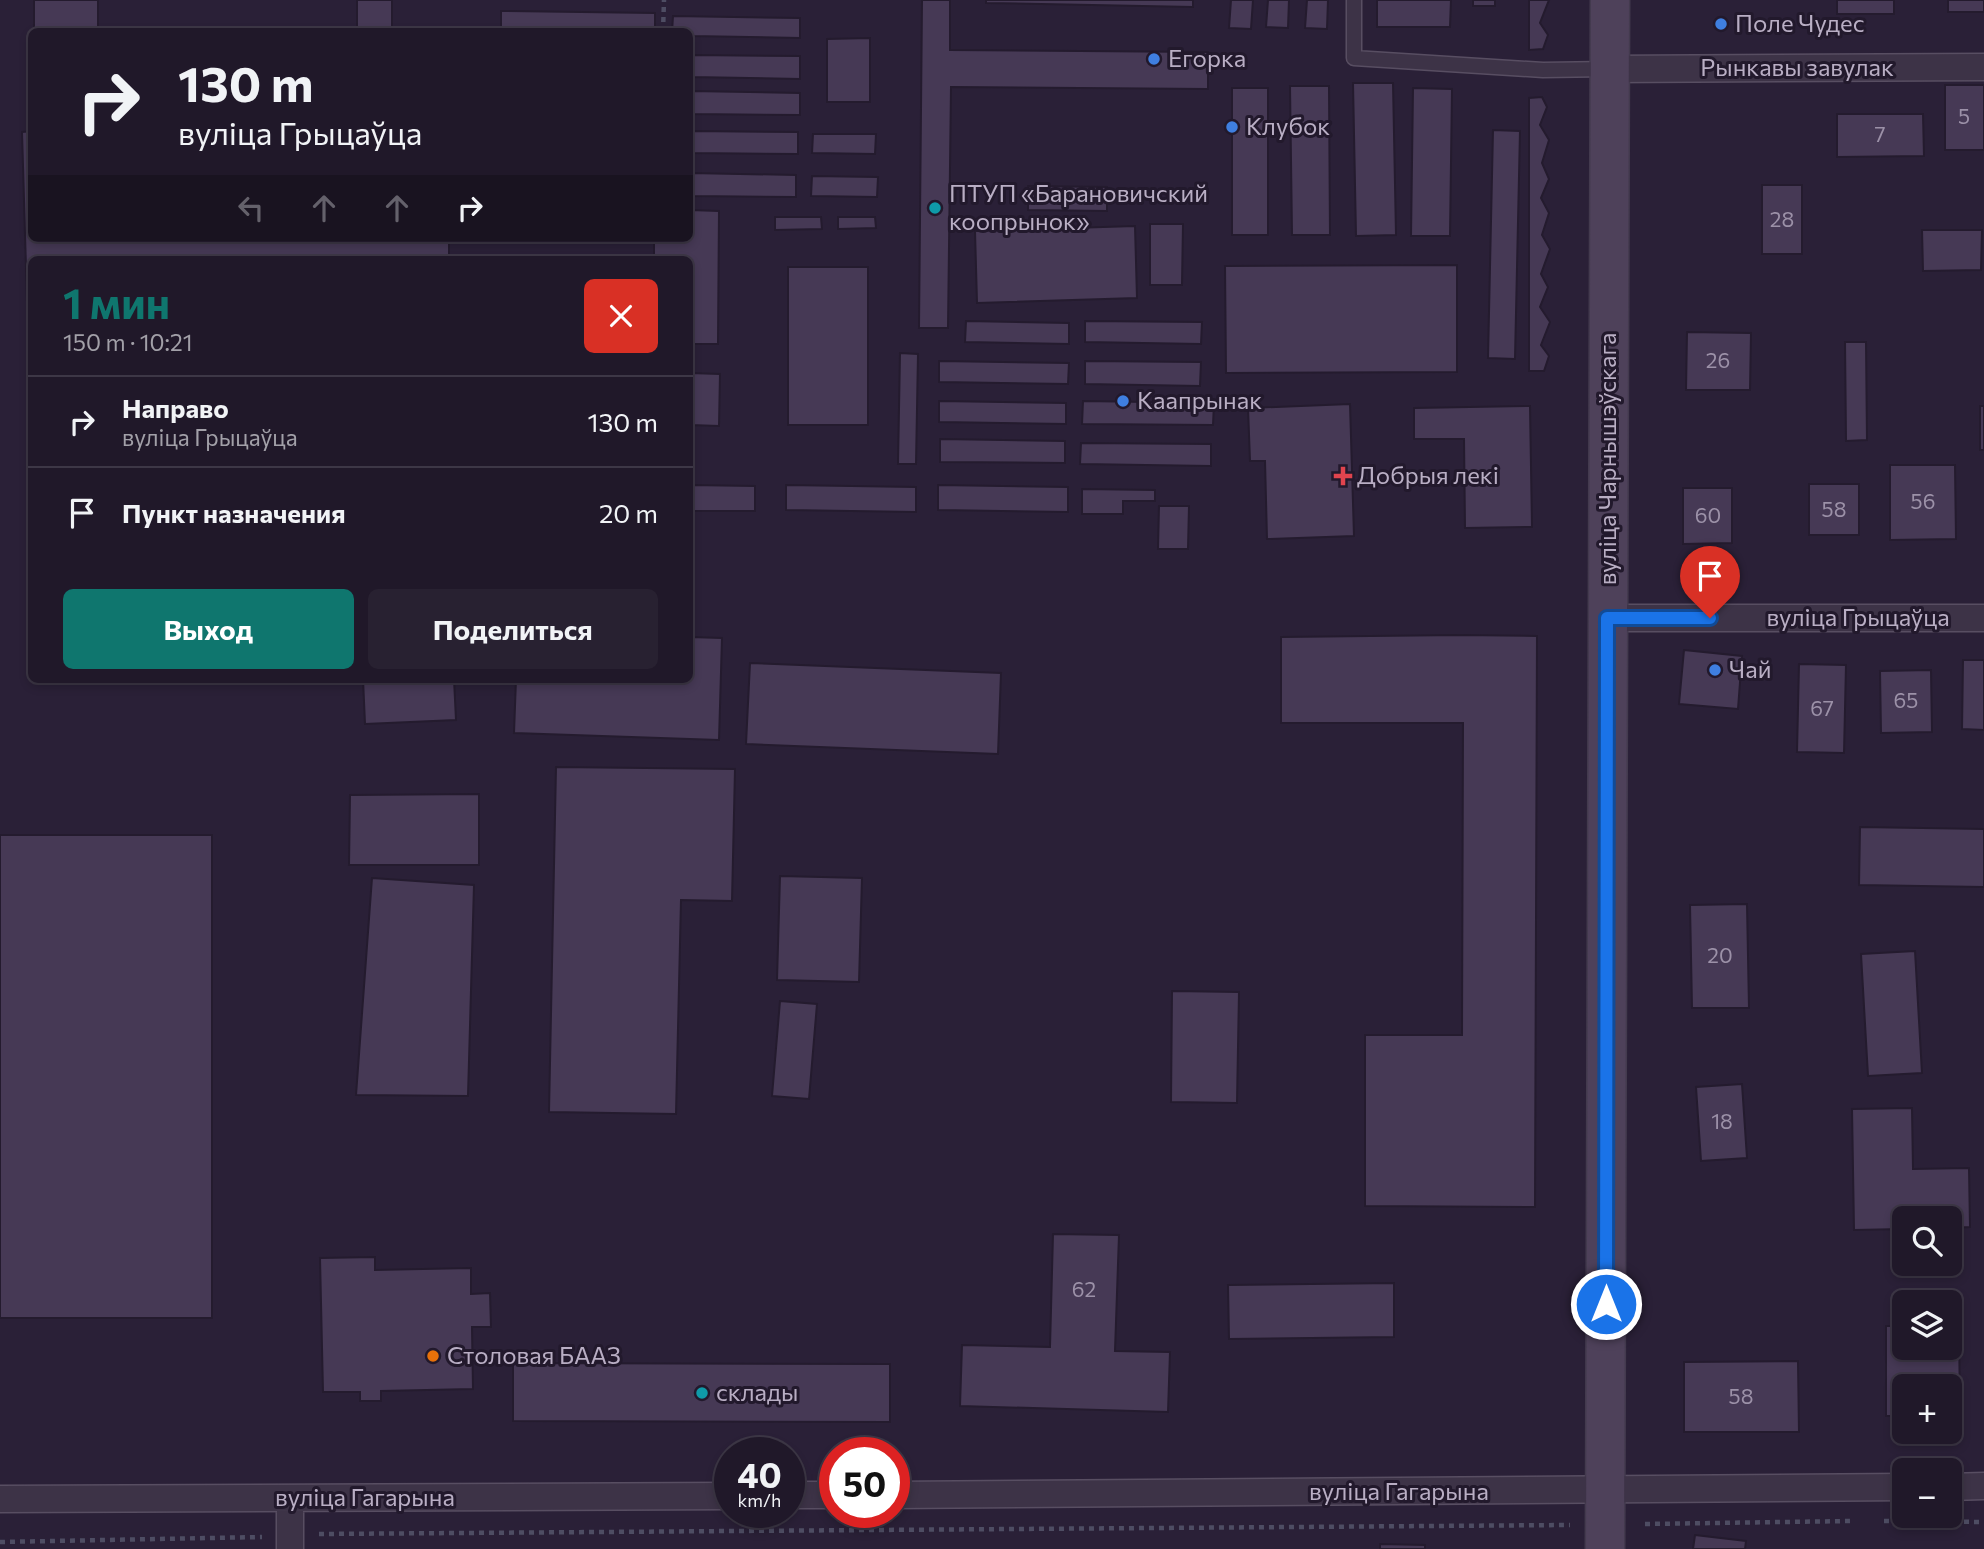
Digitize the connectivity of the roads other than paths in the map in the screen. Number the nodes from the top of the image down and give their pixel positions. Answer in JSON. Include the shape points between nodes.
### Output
{"nodes":[{"id":1,"x":1354,"y":0,"type":"edge"},
{"id":2,"x":1610,"y":0,"type":"edge"},
{"id":3,"x":1984,"y":67,"type":"edge"},
{"id":4,"x":1610,"y":69,"type":"junction"},
{"id":5,"x":1607,"y":618,"type":"junction"},
{"id":6,"x":1984,"y":618,"type":"edge"},
{"id":7,"x":1984,"y":1486,"type":"edge"},
{"id":8,"x":1892,"y":1487,"type":"edge"},
{"id":9,"x":1962,"y":1487,"type":"edge"},
{"id":10,"x":1605,"y":1490,"type":"junction"},
{"id":11,"x":910,"y":1495,"type":"edge"},
{"id":12,"x":714,"y":1496,"type":"edge"},
{"id":13,"x":290,"y":1498,"type":"junction"},
{"id":14,"x":0,"y":1499,"type":"edge"},
{"id":15,"x":1591,"y":1537,"type":"edge"},
{"id":16,"x":290,"y":1542,"type":"edge"}],
"edges":[{"from":1,"to":4,"type":"lane","via":[[1354,58],[1544,70]]},
{"from":2,"to":4,"type":"main road","name":"вуліца Чарнышэўскага"},
{"from":3,"to":4,"type":"street","name":"Рынкавы завулак"},
{"from":4,"to":5,"type":"main road","name":"вуліца Чарнышэўскага"},
{"from":5,"to":6,"type":"street","name":"вуліца Грыцаўца"},
{"from":5,"to":10,"type":"main road","name":"вуліца Чарнышэўскага"},
{"from":7,"to":9,"type":"street"},
{"from":8,"to":10,"type":"street","name":"вуліца Гагарына"},
{"from":10,"to":11,"type":"street","name":"вуліца Гагарына"},
{"from":10,"to":15,"type":"main road","name":"вуліца Чарнышэўскага"},
{"from":12,"to":13,"type":"street","name":"вуліца Гагарына"},
{"from":13,"to":14,"type":"street","name":"вуліца Гагарына"},
{"from":13,"to":16,"type":"street"}]}
